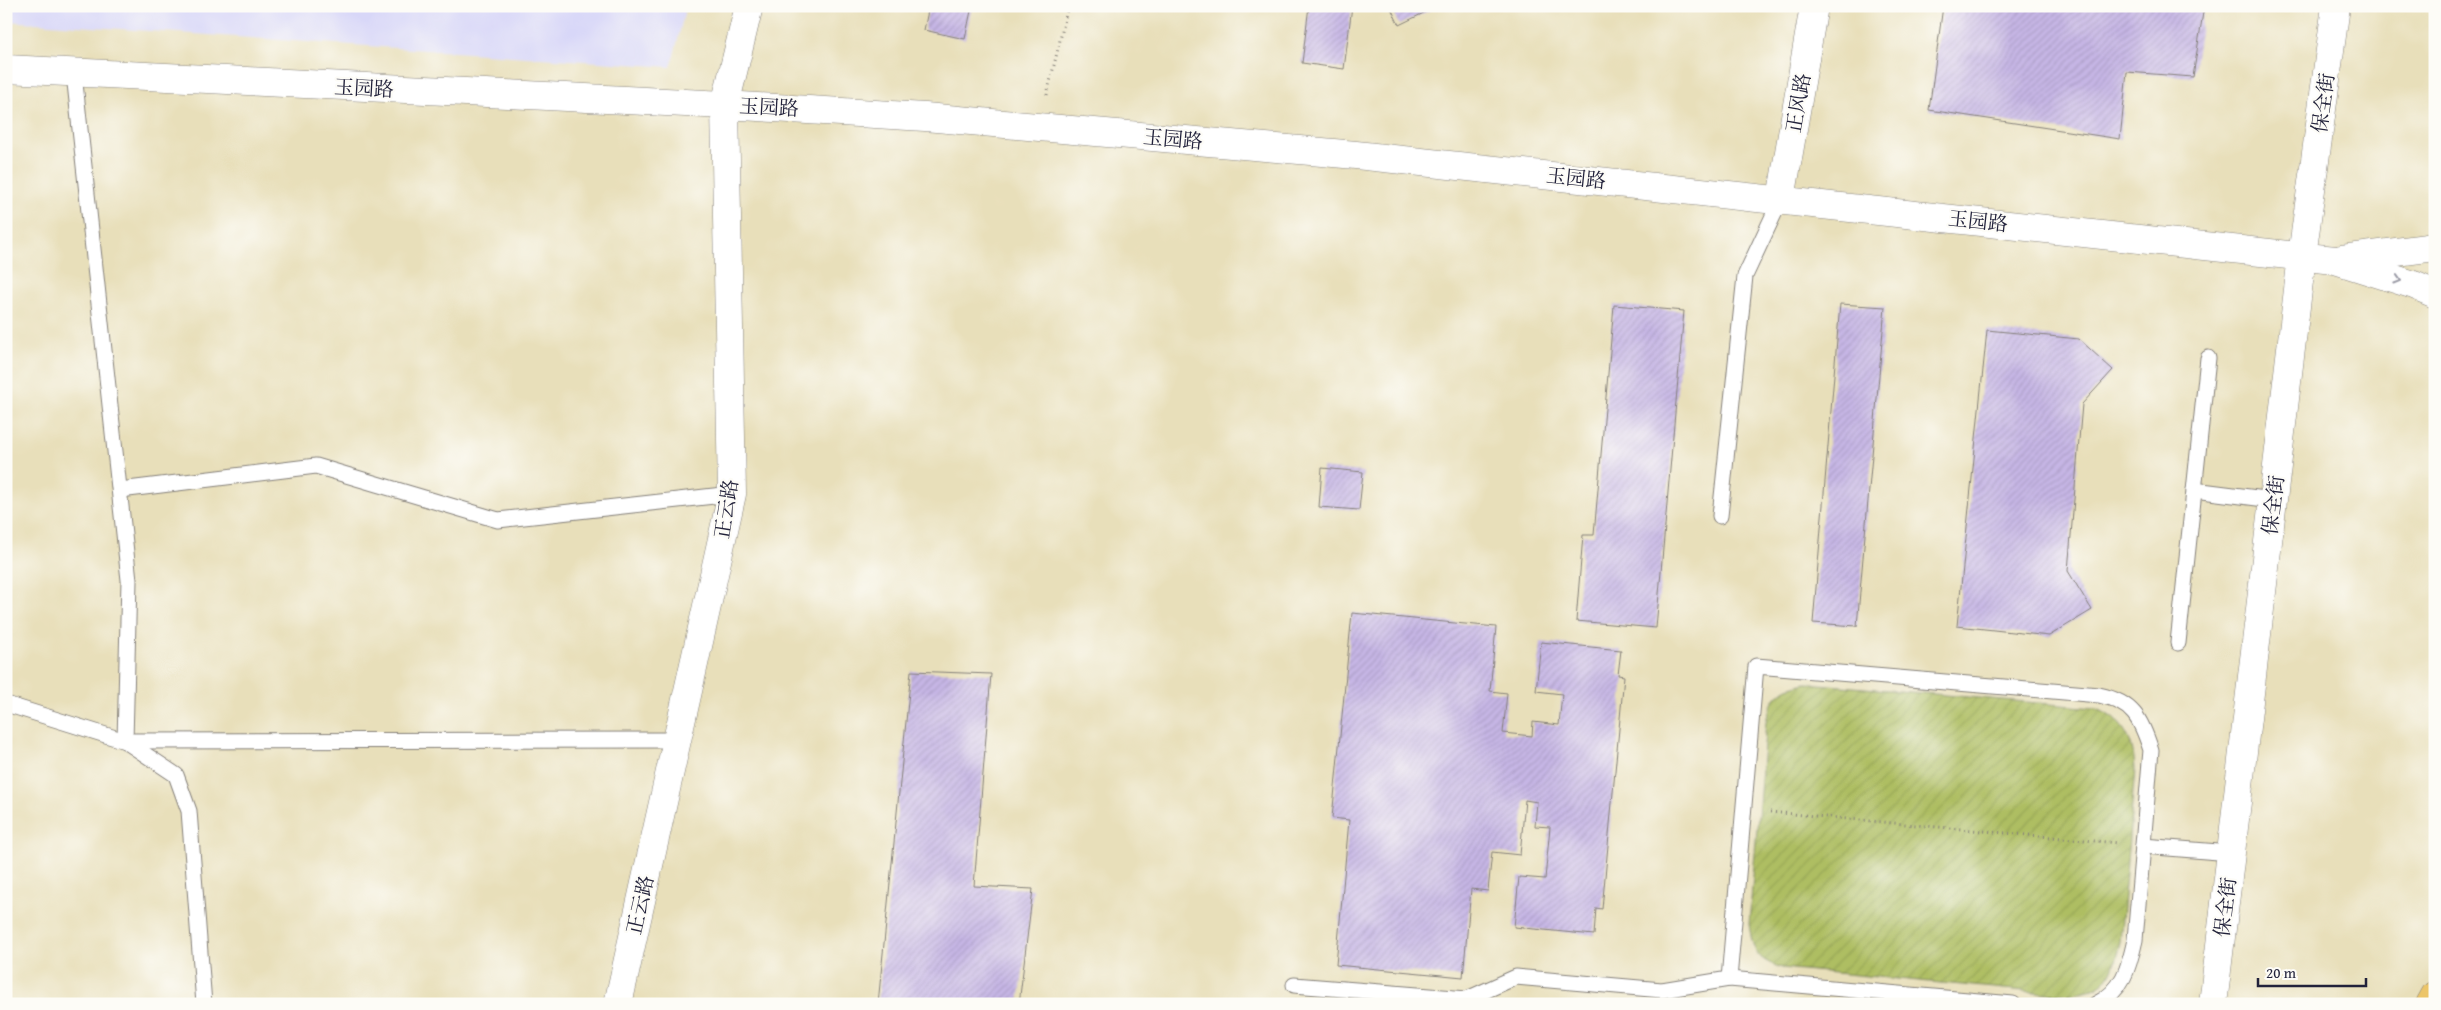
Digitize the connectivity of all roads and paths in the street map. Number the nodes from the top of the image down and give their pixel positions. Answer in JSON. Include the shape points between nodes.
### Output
{"nodes":[{"id":1,"x":749,"y":6,"type":"edge"},
{"id":2,"x":1068,"y":6,"type":"edge"},
{"id":3,"x":1814,"y":6,"type":"edge"},
{"id":4,"x":2336,"y":6,"type":"edge"},
{"id":5,"x":6,"y":69,"type":"edge"},
{"id":6,"x":74,"y":74,"type":"junction"},
{"id":7,"x":724,"y":104,"type":"junction"},
{"id":8,"x":1039,"y":127,"type":"junction"},
{"id":9,"x":1781,"y":199,"type":"junction"},
{"id":10,"x":2435,"y":247,"type":"edge"},
{"id":11,"x":2302,"y":256,"type":"junction"},
{"id":12,"x":2335,"y":260,"type":"junction"},
{"id":13,"x":2435,"y":294,"type":"edge"},
{"id":14,"x":2208,"y":358,"type":"dead end"},
{"id":15,"x":120,"y":490,"type":"junction"},
{"id":16,"x":2194,"y":490,"type":"junction"},
{"id":17,"x":732,"y":494,"type":"junction"},
{"id":18,"x":2273,"y":500,"type":"junction"},
{"id":19,"x":1720,"y":516,"type":"dead end"},
{"id":20,"x":2178,"y":643,"type":"dead end"},
{"id":21,"x":6,"y":704,"type":"edge"},
{"id":22,"x":677,"y":740,"type":"junction"},
{"id":23,"x":125,"y":741,"type":"junction"},
{"id":24,"x":1744,"y":810,"type":"junction"},
{"id":25,"x":2143,"y":846,"type":"junction"},
{"id":26,"x":2231,"y":853,"type":"junction"},
{"id":27,"x":1729,"y":979,"type":"junction"},
{"id":28,"x":1294,"y":985,"type":"dead end"},
{"id":29,"x":2435,"y":995,"type":"edge"},
{"id":30,"x":204,"y":1004,"type":"edge"},
{"id":31,"x":618,"y":1004,"type":"edge"},
{"id":32,"x":2013,"y":1004,"type":"edge"},
{"id":33,"x":2096,"y":1004,"type":"edge"},
{"id":34,"x":2213,"y":1004,"type":"edge"},
{"id":35,"x":2430,"y":1004,"type":"edge"}],
"edges":[{"from":1,"to":7,"type":"street","name":"正云路"},
{"from":2,"to":8,"type":"path"},
{"from":3,"to":9,"type":"street","name":"正风路"},
{"from":4,"to":11,"type":"street","name":"保全街"},
{"from":5,"to":6,"type":"street","name":"玉园路"},
{"from":6,"to":7,"type":"street","name":"玉园路"},
{"from":6,"to":15,"type":"lane"},
{"from":7,"to":8,"type":"street","name":"玉园路"},
{"from":7,"to":17,"type":"street","name":"正云路"},
{"from":8,"to":9,"type":"street","name":"玉园路","via":[[1356,155]]},
{"from":9,"to":11,"type":"street","name":"玉园路"},
{"from":9,"to":19,"type":"lane","via":[[1745,276]]},
{"from":10,"to":12,"type":"street"},
{"from":11,"to":12,"type":"street","name":"玉园路"},
{"from":11,"to":18,"type":"street","name":"保全街"},
{"from":12,"to":13,"type":"street","one_way":true},
{"from":14,"to":16,"type":"lane"},
{"from":15,"to":17,"type":"lane","via":[[316,466],[498,520]]},
{"from":15,"to":23,"type":"lane","via":[[130,580]]},
{"from":16,"to":18,"type":"lane"},
{"from":16,"to":20,"type":"lane"},
{"from":17,"to":22,"type":"street","name":"正云路"},
{"from":18,"to":26,"type":"street","name":"保全街"},
{"from":21,"to":23,"type":"lane"},
{"from":22,"to":23,"type":"lane"},
{"from":22,"to":31,"type":"street","name":"正云路"},
{"from":23,"to":30,"type":"lane","via":[[176,775],[189,811]]},
{"from":24,"to":25,"type":"path"},
{"from":24,"to":25,"type":"lane","via":[[1756,666],[2099,695],[2118,699],[2132,710],[2145,729],[2151,750]]},
{"from":24,"to":27,"type":"lane"},
{"from":25,"to":26,"type":"lane"},
{"from":25,"to":33,"type":"lane","via":[[2130,963],[2122,983]]},
{"from":26,"to":34,"type":"street","name":"保全街"},
{"from":27,"to":28,"type":"lane","via":[[1662,990],[1516,977],[1467,999]]},
{"from":27,"to":32,"type":"lane"},
{"from":29,"to":35,"type":"main road"}]}
